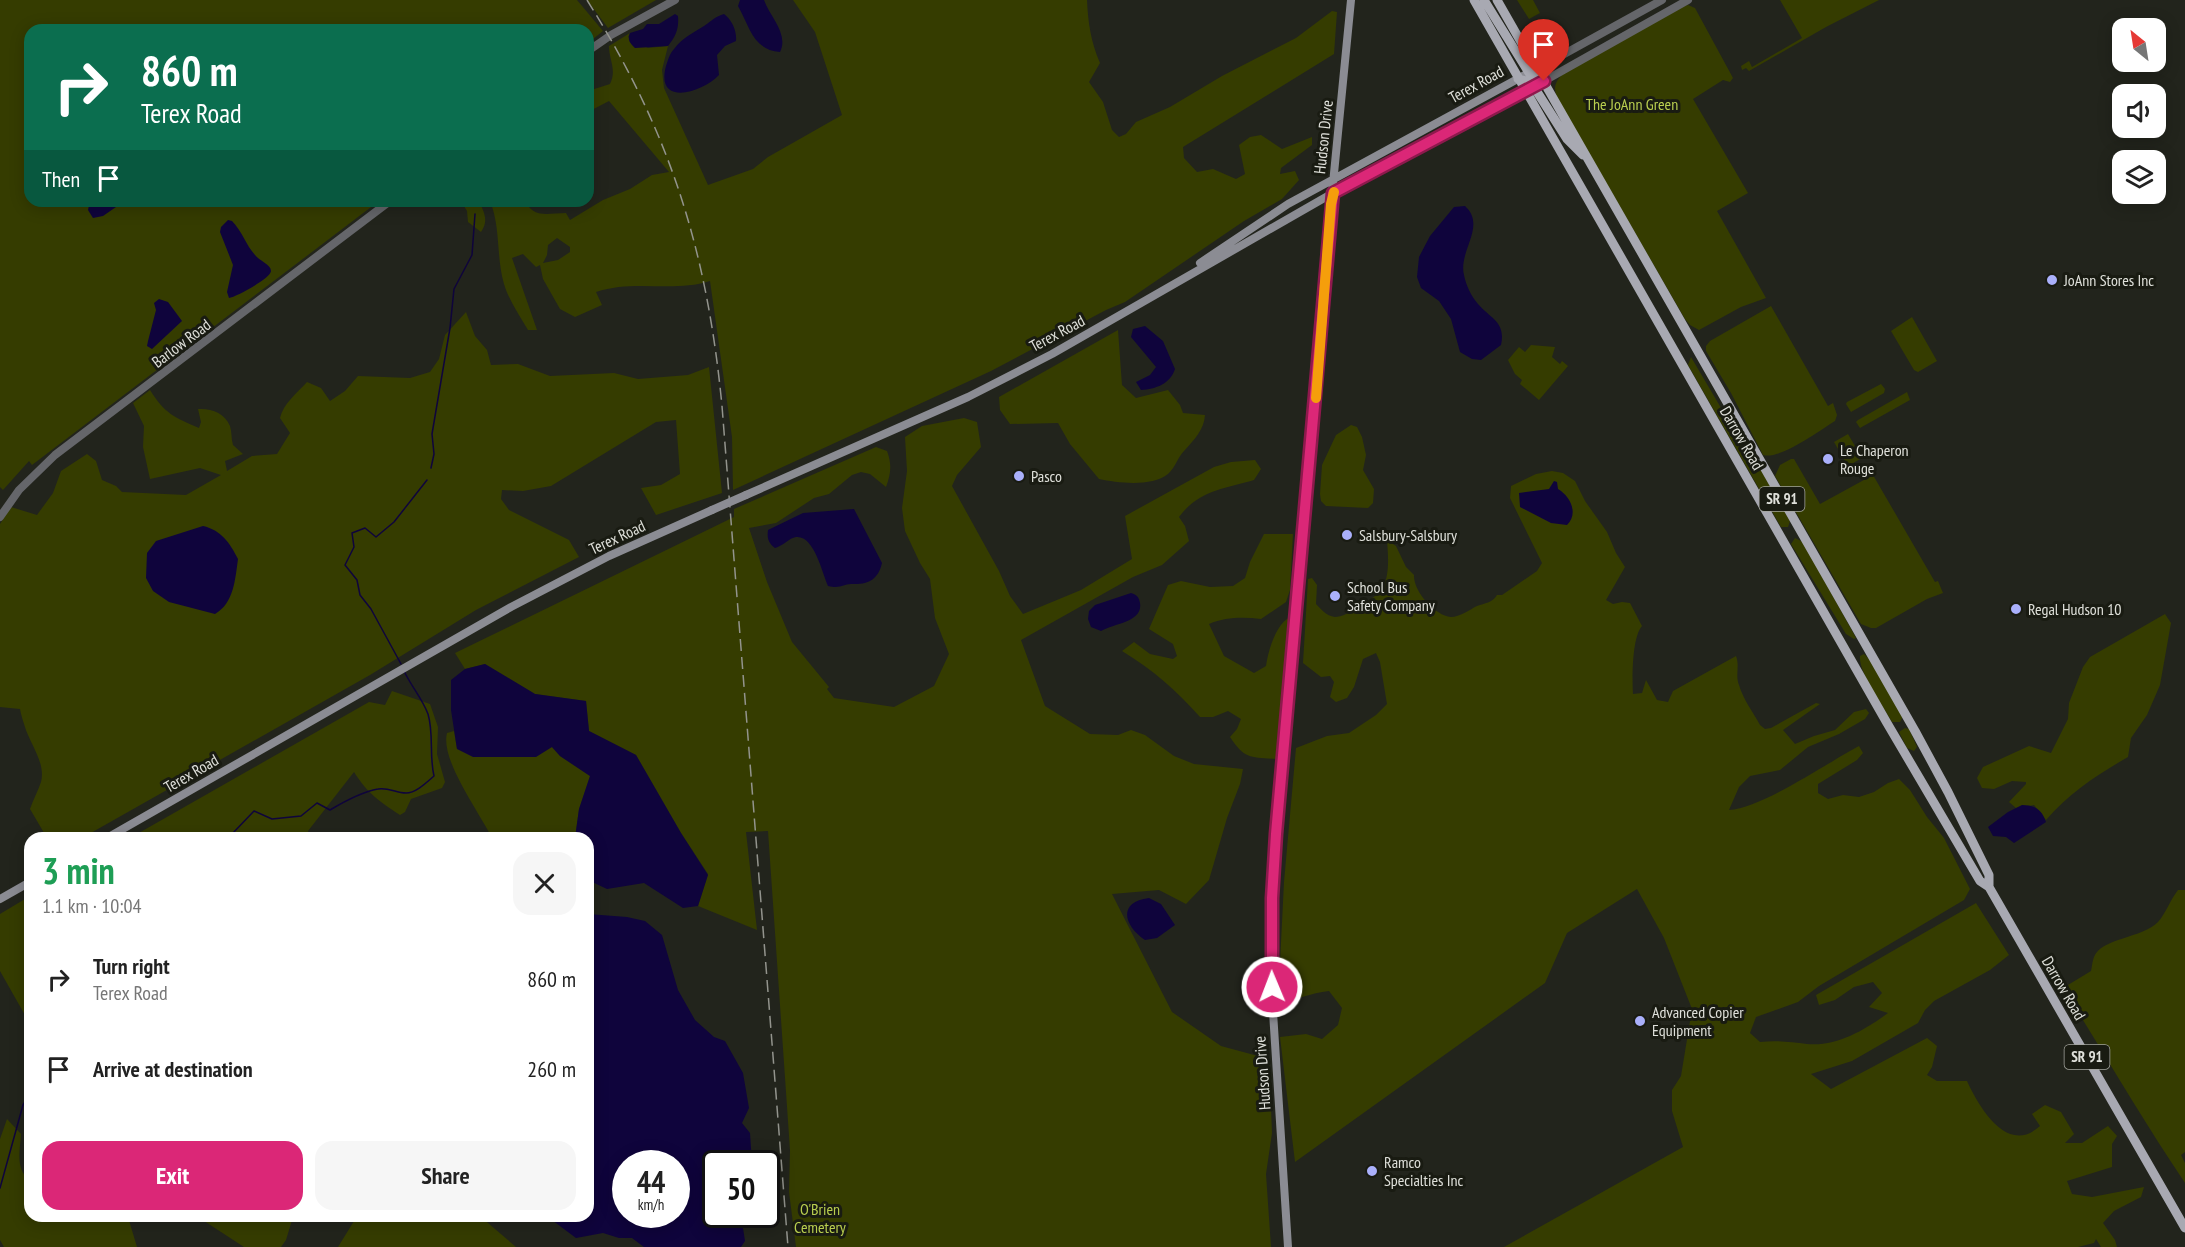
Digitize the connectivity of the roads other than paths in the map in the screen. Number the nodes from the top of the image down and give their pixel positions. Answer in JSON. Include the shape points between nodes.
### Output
{"nodes":[{"id":1,"x":675,"y":0,"type":"edge"},
{"id":2,"x":1350,"y":0,"type":"edge"},
{"id":3,"x":1474,"y":0,"type":"edge"},
{"id":4,"x":1484,"y":0,"type":"edge"},
{"id":5,"x":1497,"y":0,"type":"edge"},
{"id":6,"x":1662,"y":0,"type":"edge"},
{"id":7,"x":1688,"y":0,"type":"edge"},
{"id":8,"x":594,"y":47,"type":"edge"},
{"id":9,"x":1533,"y":71,"type":"junction"},
{"id":10,"x":1518,"y":79,"type":"junction"},
{"id":11,"x":1544,"y":81,"type":"junction"},
{"id":12,"x":1529,"y":89,"type":"junction"},
{"id":13,"x":1591,"y":163,"type":"junction"},
{"id":14,"x":1334,"y":177,"type":"junction"},
{"id":15,"x":1333,"y":193,"type":"junction"},
{"id":16,"x":382,"y":207,"type":"edge"},
{"id":17,"x":1156,"y":294,"type":"junction"},
{"id":18,"x":0,"y":517,"type":"edge"},
{"id":19,"x":1798,"y":528,"type":"junction"},
{"id":20,"x":1781,"y":538,"type":"junction"},
{"id":21,"x":1865,"y":642,"type":"junction"},
{"id":22,"x":1847,"y":653,"type":"junction"},
{"id":23,"x":1909,"y":720,"type":"junction"},
{"id":24,"x":1891,"y":730,"type":"junction"},
{"id":25,"x":1925,"y":749,"type":"junction"},
{"id":26,"x":1908,"y":758,"type":"junction"},
{"id":27,"x":118,"y":832,"type":"edge"},
{"id":28,"x":24,"y":885,"type":"edge"},
{"id":29,"x":1989,"y":887,"type":"junction"},
{"id":30,"x":0,"y":899,"type":"edge"},
{"id":31,"x":2185,"y":1228,"type":"edge"},
{"id":32,"x":1288,"y":1247,"type":"edge"}],
"edges":[{"from":1,"to":8,"type":"street"},
{"from":2,"to":14,"type":"main road","name":"Hudson Drive"},
{"from":3,"to":10,"type":"main road","name":"Darrow Road","number":"SR 91"},
{"from":4,"to":9,"type":"main road"},
{"from":5,"to":9,"type":"main road","name":"Darrow Road","number":"SR 91"},
{"from":6,"to":9,"type":"street","name":"Terex Road"},
{"from":7,"to":11,"type":"street","name":"Terex Road"},
{"from":9,"to":10,"type":"main road","name":"Terex Road"},
{"from":9,"to":11,"type":"main road","name":"Darrow Road","number":"SR 91"},
{"from":10,"to":12,"type":"main road","name":"Darrow Road","number":"SR 91"},
{"from":10,"to":14,"type":"main road","name":"Terex Road"},
{"from":11,"to":12,"type":"main road","name":"Terex Road"},
{"from":11,"to":13,"type":"main road","name":"Darrow Road","number":"SR 91"},
{"from":12,"to":13,"type":"main road"},
{"from":12,"to":15,"type":"main road","name":"Terex Road"},
{"from":12,"to":20,"type":"main road","name":"Darrow Road","number":"SR 91"},
{"from":13,"to":19,"type":"main road","name":"Darrow Road","number":"SR 91"},
{"from":14,"to":15,"type":"main road","name":"Hudson Drive"},
{"from":14,"to":17,"type":"main road","name":"Terex Road","via":[[1261,220]]},
{"from":15,"to":17,"type":"main road","name":"Terex Road"},
{"from":15,"to":32,"type":"main road","name":"Hudson Drive","via":[[1272,898],[1273,1012]]},
{"from":16,"to":18,"type":"street","name":"Barlow Road","via":[[55,455]]},
{"from":17,"to":27,"type":"main road","name":"Terex Road","bridge":true,"via":[[1052,354],[974,393],[553,585]]},
{"from":19,"to":20,"type":"main road"},
{"from":19,"to":21,"type":"main road","name":"Darrow Road","number":"SR 91"},
{"from":20,"to":22,"type":"main road","name":"Darrow Road","number":"SR 91"},
{"from":21,"to":22,"type":"main road"},
{"from":21,"to":23,"type":"main road","name":"Darrow Road","number":"SR 91"},
{"from":22,"to":24,"type":"main road","name":"Darrow Road","number":"SR 91"},
{"from":23,"to":24,"type":"main road"},
{"from":23,"to":25,"type":"main road","name":"Darrow Road","number":"SR 91"},
{"from":24,"to":26,"type":"main road","name":"Darrow Road","number":"SR 91"},
{"from":25,"to":26,"type":"main road"},
{"from":25,"to":29,"type":"main road","name":"Darrow Road","number":"SR 91","via":[[1989,875]]},
{"from":26,"to":29,"type":"main road","name":"Darrow Road","number":"SR 91","via":[[1980,881]]},
{"from":28,"to":30,"type":"main road"},
{"from":29,"to":31,"type":"main road","name":"Darrow Road","number":"SR 91"}]}
